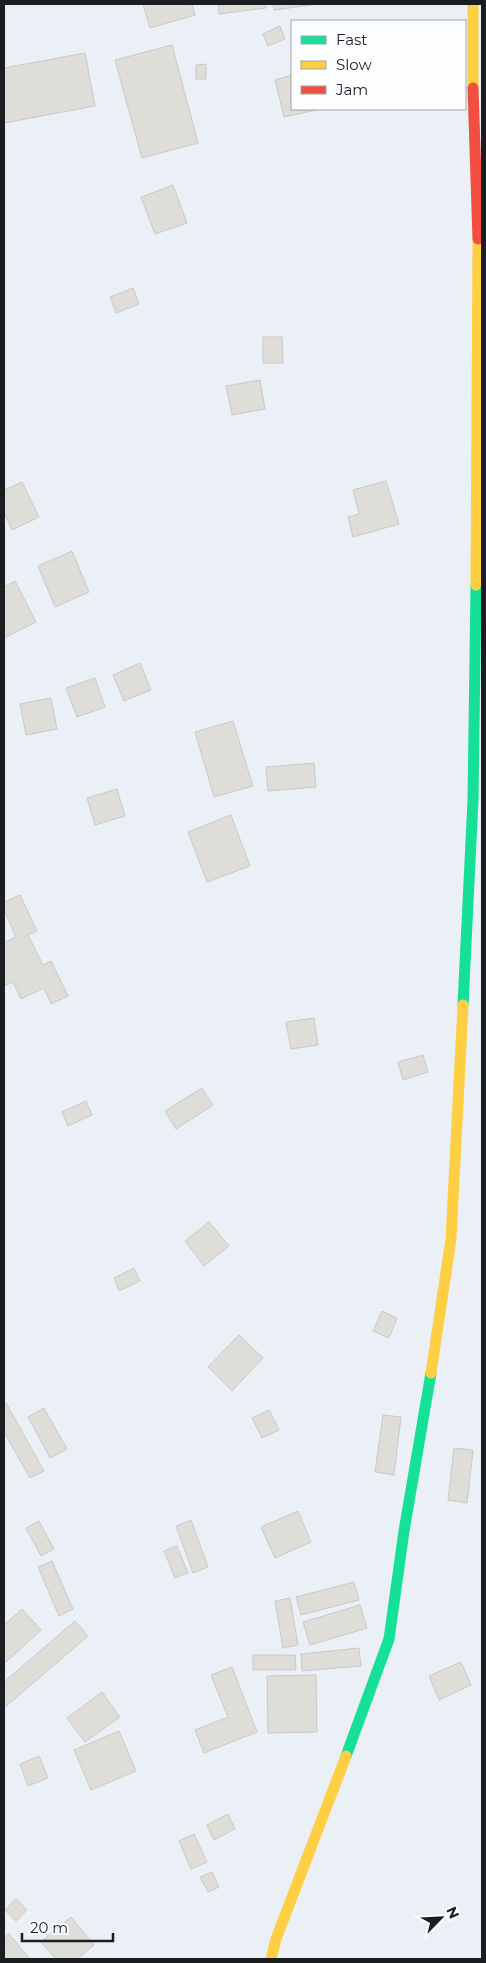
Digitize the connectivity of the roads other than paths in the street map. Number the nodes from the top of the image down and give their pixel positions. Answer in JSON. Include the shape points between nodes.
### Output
{"nodes":[{"id":1,"x":473,"y":4,"type":"edge"},
{"id":2,"x":271,"y":1959,"type":"edge"}],
"edges":[{"from":1,"to":2,"type":"street","via":[[479,267],[473,800],[451,1239],[389,1639]]}]}
